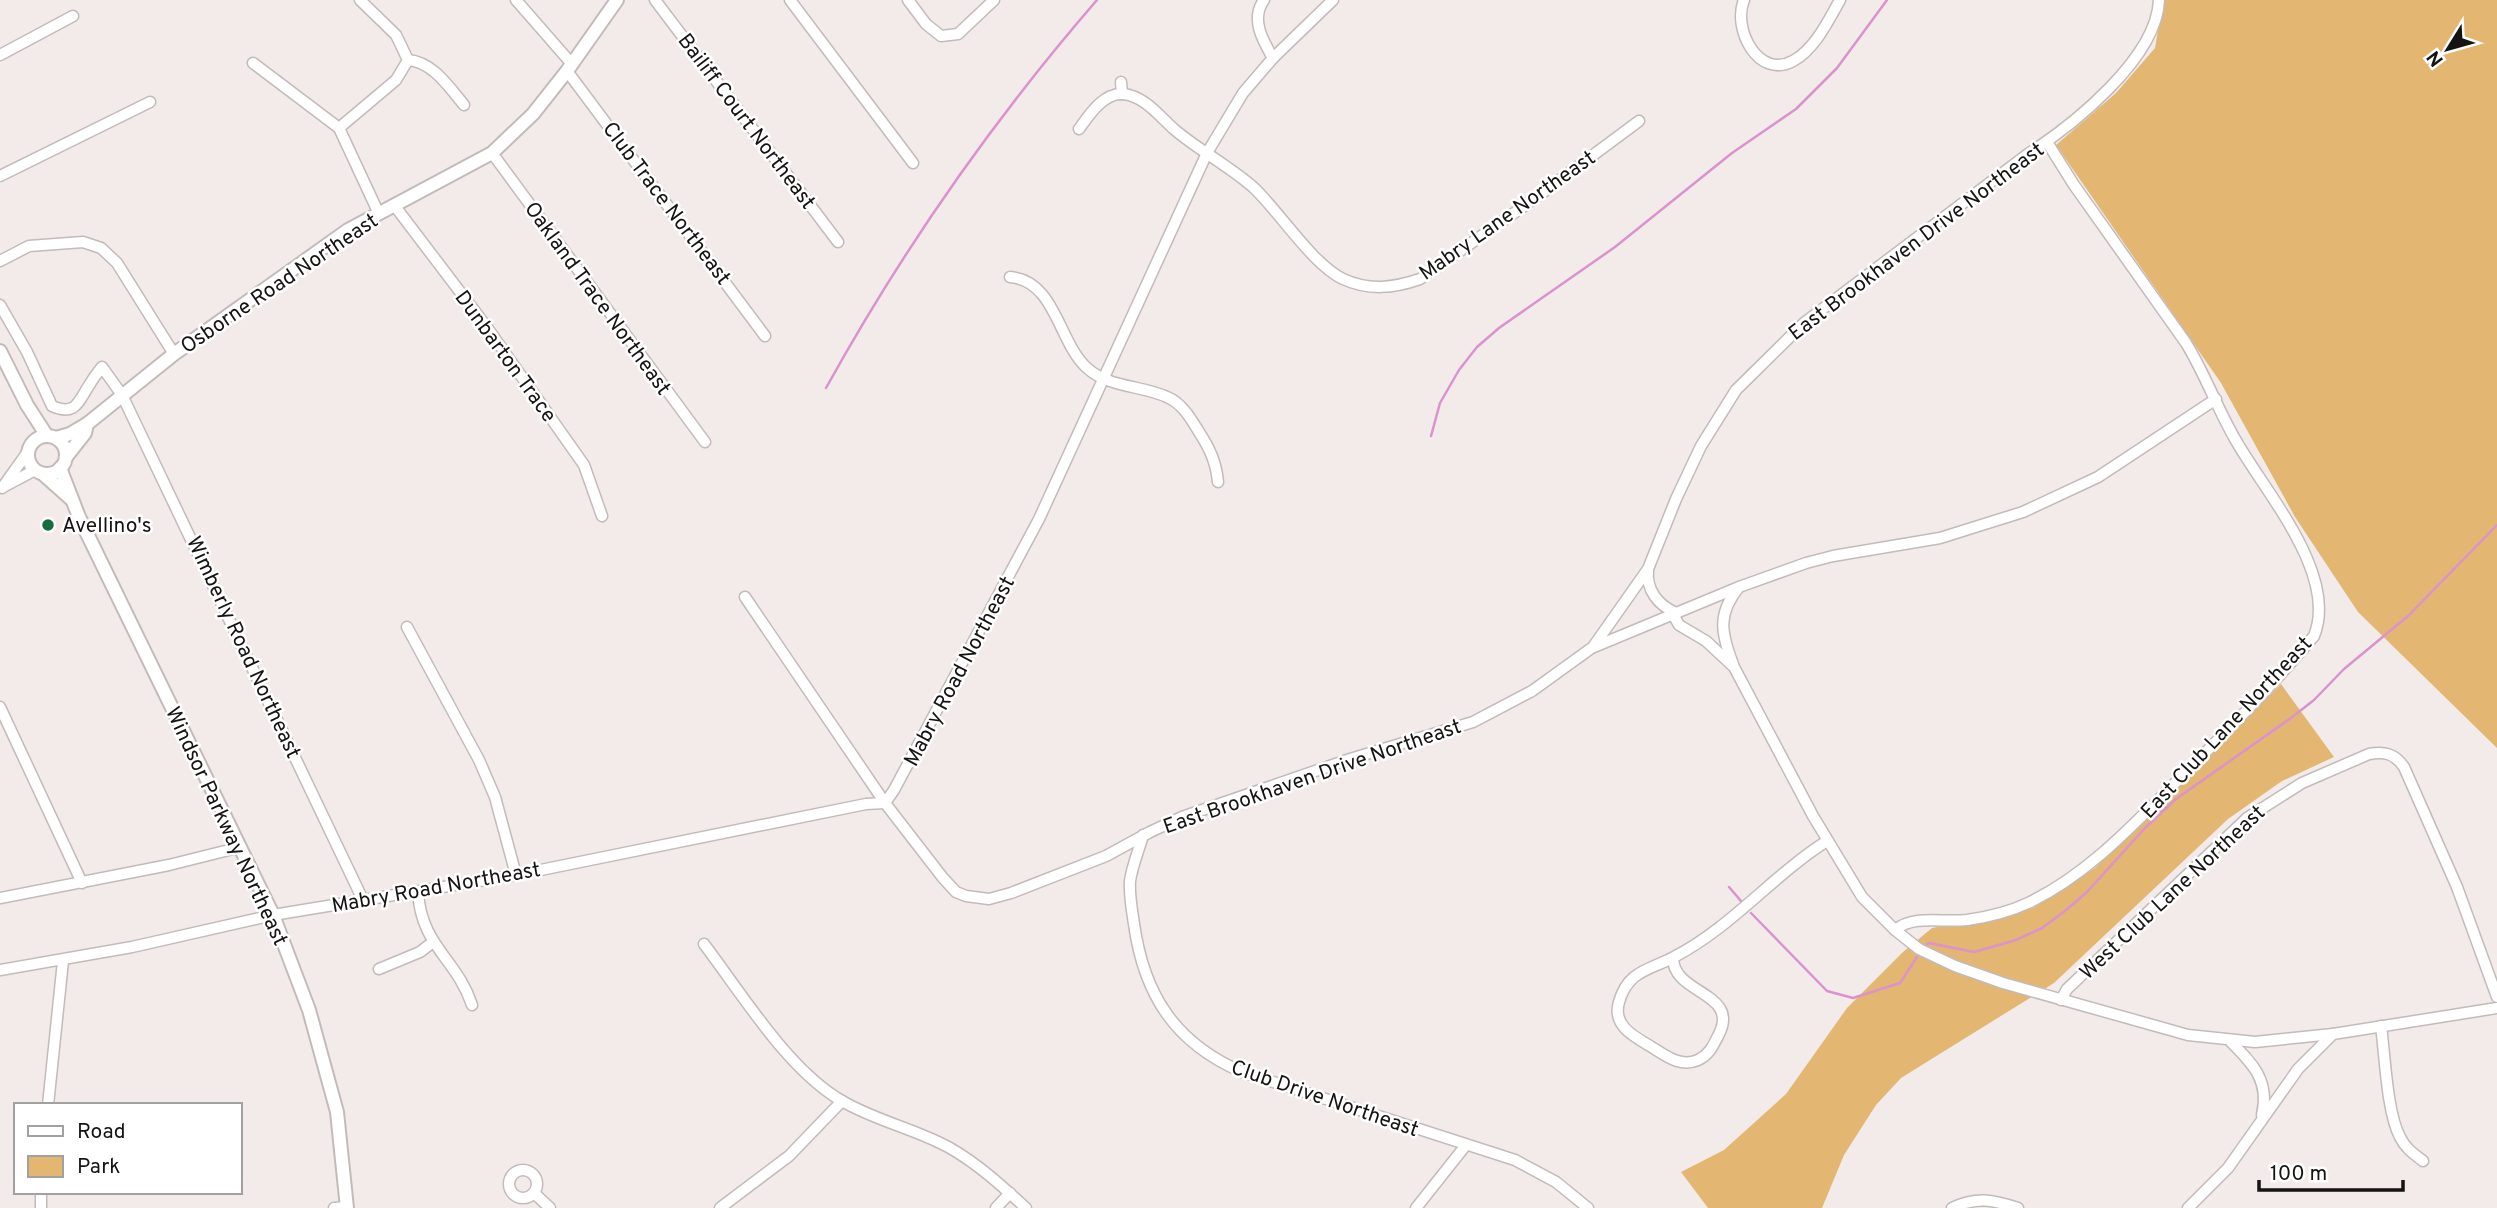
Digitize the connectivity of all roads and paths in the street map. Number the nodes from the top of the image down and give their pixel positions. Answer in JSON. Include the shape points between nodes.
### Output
{"nodes":[{"id":1,"x":360,"y":0,"type":"edge"},
{"id":2,"x":516,"y":0,"type":"edge"},
{"id":3,"x":617,"y":0,"type":"edge"},
{"id":4,"x":656,"y":0,"type":"edge"},
{"id":5,"x":790,"y":0,"type":"edge"},
{"id":6,"x":908,"y":0,"type":"edge"},
{"id":7,"x":994,"y":0,"type":"edge"},
{"id":8,"x":1264,"y":0,"type":"edge"},
{"id":9,"x":1333,"y":0,"type":"edge"},
{"id":10,"x":1744,"y":0,"type":"edge"},
{"id":11,"x":1840,"y":0,"type":"edge"},
{"id":12,"x":2159,"y":0,"type":"edge"},
{"id":13,"x":72,"y":16,"type":"dead end"},
{"id":14,"x":0,"y":55,"type":"edge"},
{"id":15,"x":1273,"y":58,"type":"junction"},
{"id":16,"x":408,"y":60,"type":"junction"},
{"id":17,"x":253,"y":63,"type":"dead end"},
{"id":18,"x":569,"y":67,"type":"junction"},
{"id":19,"x":1121,"y":82,"type":"dead end"},
{"id":20,"x":1122,"y":94,"type":"junction"},
{"id":21,"x":150,"y":102,"type":"dead end"},
{"id":22,"x":464,"y":105,"type":"dead end"},
{"id":23,"x":1639,"y":121,"type":"dead end"},
{"id":24,"x":339,"y":128,"type":"junction"},
{"id":25,"x":1079,"y":129,"type":"dead end"},
{"id":26,"x":2047,"y":142,"type":"junction"},
{"id":27,"x":492,"y":153,"type":"junction"},
{"id":28,"x":1208,"y":153,"type":"junction"},
{"id":29,"x":913,"y":163,"type":"dead end"},
{"id":30,"x":0,"y":176,"type":"edge"},
{"id":31,"x":394,"y":205,"type":"junction"},
{"id":32,"x":379,"y":214,"type":"junction"},
{"id":33,"x":838,"y":242,"type":"dead end"},
{"id":34,"x":0,"y":261,"type":"edge"},
{"id":35,"x":1010,"y":277,"type":"dead end"},
{"id":36,"x":0,"y":305,"type":"edge"},
{"id":37,"x":765,"y":336,"type":"dead end"},
{"id":38,"x":0,"y":351,"type":"edge"},
{"id":39,"x":174,"y":355,"type":"junction"},
{"id":40,"x":1104,"y":379,"type":"junction"},
{"id":41,"x":122,"y":395,"type":"junction"},
{"id":42,"x":2216,"y":398,"type":"junction"},
{"id":43,"x":27,"y":405,"type":"junction"},
{"id":44,"x":87,"y":424,"type":"junction"},
{"id":45,"x":51,"y":437,"type":"junction"},
{"id":46,"x":705,"y":442,"type":"dead end"},
{"id":47,"x":30,"y":447,"type":"junction"},
{"id":48,"x":63,"y":462,"type":"junction"},
{"id":49,"x":39,"y":472,"type":"junction"},
{"id":50,"x":1218,"y":482,"type":"dead end"},
{"id":51,"x":1,"y":489,"type":"edge"},
{"id":52,"x":71,"y":499,"type":"junction"},
{"id":53,"x":602,"y":516,"type":"dead end"},
{"id":54,"x":1648,"y":569,"type":"junction"},
{"id":55,"x":1739,"y":586,"type":"junction"},
{"id":56,"x":745,"y":597,"type":"dead end"},
{"id":57,"x":1676,"y":613,"type":"junction"},
{"id":58,"x":1658,"y":621,"type":"junction"},
{"id":59,"x":1679,"y":625,"type":"junction"},
{"id":60,"x":407,"y":627,"type":"dead end"},
{"id":61,"x":1594,"y":647,"type":"junction"},
{"id":62,"x":1734,"y":667,"type":"junction"},
{"id":63,"x":0,"y":707,"type":"edge"},
{"id":64,"x":882,"y":799,"type":"junction"},
{"id":65,"x":1143,"y":835,"type":"junction"},
{"id":66,"x":1827,"y":841,"type":"junction"},
{"id":67,"x":242,"y":847,"type":"junction"},
{"id":68,"x":516,"y":875,"type":"junction"},
{"id":69,"x":82,"y":883,"type":"junction"},
{"id":70,"x":418,"y":892,"type":"junction"},
{"id":71,"x":0,"y":898,"type":"edge"},
{"id":72,"x":363,"y":900,"type":"junction"},
{"id":73,"x":273,"y":915,"type":"junction"},
{"id":74,"x":1895,"y":930,"type":"junction"},
{"id":75,"x":433,"y":942,"type":"junction"},
{"id":76,"x":704,"y":944,"type":"dead end"},
{"id":77,"x":1673,"y":958,"type":"junction"},
{"id":78,"x":63,"y":961,"type":"junction"},
{"id":79,"x":379,"y":969,"type":"dead end"},
{"id":80,"x":0,"y":970,"type":"edge"},
{"id":81,"x":2497,"y":997,"type":"edge"},
{"id":82,"x":2061,"y":1000,"type":"junction"},
{"id":83,"x":472,"y":1005,"type":"dead end"},
{"id":84,"x":2497,"y":1008,"type":"edge"},
{"id":85,"x":2381,"y":1026,"type":"junction"},
{"id":86,"x":2333,"y":1034,"type":"junction"},
{"id":87,"x":2231,"y":1042,"type":"junction"},
{"id":88,"x":842,"y":1101,"type":"junction"},
{"id":89,"x":48,"y":1103,"type":"edge"},
{"id":90,"x":2257,"y":1128,"type":"junction"},
{"id":91,"x":1466,"y":1144,"type":"junction"},
{"id":92,"x":2423,"y":1161,"type":"dead end"},
{"id":93,"x":534,"y":1193,"type":"dead end"},
{"id":94,"x":1010,"y":1193,"type":"junction"},
{"id":95,"x":342,"y":1208,"type":"edge"},
{"id":96,"x":550,"y":1208,"type":"edge"},
{"id":97,"x":720,"y":1208,"type":"edge"},
{"id":98,"x":996,"y":1208,"type":"edge"},
{"id":99,"x":1026,"y":1208,"type":"edge"},
{"id":100,"x":1416,"y":1208,"type":"edge"},
{"id":101,"x":1588,"y":1208,"type":"edge"},
{"id":102,"x":1952,"y":1208,"type":"edge"},
{"id":103,"x":2018,"y":1208,"type":"edge"},
{"id":104,"x":2188,"y":1208,"type":"edge"}],
"edges":[{"from":1,"to":16,"type":"street","via":[[396,35]]},
{"from":2,"to":18,"type":"street","name":"Club Trace Northeast"},
{"from":3,"to":18,"type":"street","name":"Osborne Road Northeast"},
{"from":4,"to":33,"type":"street","name":"Bailiff Court Northeast"},
{"from":5,"to":29,"type":"street"},
{"from":6,"to":7,"type":"street","via":[[941,36],[958,34]]},
{"from":8,"to":15,"type":"street","via":[[1258,11],[1259,29]]},
{"from":9,"to":15,"type":"street","name":"Mabry Road Northeast"},
{"from":10,"to":11,"type":"street","via":[[1744,34],[1758,56],[1776,65],[1790,62],[1808,48]]},
{"from":12,"to":26,"type":"street","name":"East Brookhaven Drive Northeast","via":[[2152,31],[2127,68]]},
{"from":13,"to":14,"type":"street"},
{"from":15,"to":28,"type":"street","name":"Mabry Road Northeast","via":[[1243,93]]},
{"from":16,"to":22,"type":"street","via":[[429,67]]},
{"from":16,"to":24,"type":"street","via":[[396,80]]},
{"from":17,"to":24,"type":"street"},
{"from":18,"to":27,"type":"street","name":"Osborne Road Northeast","via":[[533,114]]},
{"from":18,"to":37,"type":"street","name":"Club Trace Northeast"},
{"from":19,"to":20,"type":"street"},
{"from":20,"to":25,"type":"street","via":[[1100,104]]},
{"from":20,"to":28,"type":"street","name":"Mabry Lane Northeast","via":[[1146,103]]},
{"from":21,"to":30,"type":"street"},
{"from":23,"to":28,"type":"street","name":"Mabry Lane Northeast","via":[[1442,265],[1399,286],[1369,288],[1341,278],[1253,188]]},
{"from":24,"to":32,"type":"street"},
{"from":26,"to":42,"type":"street","name":"East Club Lane Northeast","via":[[2186,343]]},
{"from":26,"to":54,"type":"street","name":"East Brookhaven Drive Northeast","via":[[1804,323],[1736,390],[1701,446]]},
{"from":27,"to":31,"type":"street","name":"Osborne Road Northeast"},
{"from":27,"to":46,"type":"street","name":"Oakland Trace Northeast"},
{"from":28,"to":40,"type":"street","name":"Mabry Road Northeast"},
{"from":31,"to":32,"type":"street","name":"Osborne Road Northeast"},
{"from":31,"to":53,"type":"street","name":"Dunbarton Trace","via":[[583,465]]},
{"from":32,"to":39,"type":"street","name":"Osborne Road Northeast","via":[[348,230]]},
{"from":34,"to":39,"type":"street","via":[[29,246],[83,242],[101,248],[117,263]]},
{"from":35,"to":40,"type":"street","via":[[1022,278],[1038,289],[1074,353]]},
{"from":36,"to":41,"type":"street","name":"Wimberly Road Northeast","via":[[52,406],[61,410],[76,406],[102,367]]},
{"from":38,"to":43,"type":"street"},
{"from":39,"to":41,"type":"street","name":"Osborne Road Northeast"},
{"from":40,"to":50,"type":"street","via":[[1168,397],[1182,408],[1214,456]]},
{"from":40,"to":64,"type":"street","name":"Mabry Road Northeast","via":[[1023,551],[908,765]]},
{"from":41,"to":44,"type":"street","name":"Osborne Road Northeast"},
{"from":41,"to":72,"type":"street","name":"Wimberly Road Northeast"},
{"from":42,"to":55,"type":"street","via":[[2098,477],[2023,512],[1940,538],[1833,556]]},
{"from":42,"to":74,"type":"street","name":"East Club Lane Northeast","via":[[2234,439],[2280,508],[2312,571],[2320,611],[2314,636],[2246,712],[2090,864],[2044,895],[2009,911],[1966,920],[1912,921]]},
{"from":43,"to":45,"type":"street"},
{"from":43,"to":47,"type":"street"},
{"from":44,"to":45,"type":"street","name":"Osborne Road Northeast"},
{"from":44,"to":48,"type":"street","name":"Osborne Road Northeast"},
{"from":45,"to":47,"type":"street"},
{"from":45,"to":48,"type":"street","via":[[64,447]]},
{"from":47,"to":49,"type":"street","via":[[30,466]]},
{"from":47,"to":51,"type":"street"},
{"from":48,"to":49,"type":"street","via":[[53,473]]},
{"from":48,"to":52,"type":"street","name":"Windsor Parkway Northeast"},
{"from":49,"to":51,"type":"street"},
{"from":49,"to":52,"type":"street","name":"Windsor Parkway Northeast"},
{"from":52,"to":67,"type":"street","name":"Windsor Parkway Northeast"},
{"from":54,"to":57,"type":"street","via":[[1651,592]]},
{"from":54,"to":61,"type":"street","name":"East Brookhaven Drive Northeast"},
{"from":55,"to":57,"type":"street"},
{"from":55,"to":62,"type":"street","via":[[1723,619],[1724,642]]},
{"from":56,"to":64,"type":"street","name":"East Brookhaven Drive Northeast"},
{"from":57,"to":58,"type":"street"},
{"from":57,"to":59,"type":"street"},
{"from":58,"to":59,"type":"street"},
{"from":58,"to":61,"type":"street"},
{"from":59,"to":62,"type":"street","via":[[1706,641]]},
{"from":60,"to":68,"type":"street","via":[[479,760],[495,797]]},
{"from":61,"to":65,"type":"street","name":"East Brookhaven Drive Northeast","via":[[1532,691],[1473,722],[1350,759]]},
{"from":62,"to":66,"type":"street"},
{"from":63,"to":69,"type":"street"},
{"from":64,"to":65,"type":"street","name":"East Brookhaven Drive Northeast","via":[[956,892],[977,899],[1012,893],[1106,856]]},
{"from":64,"to":68,"type":"street","name":"Mabry Road Northeast"},
{"from":65,"to":91,"type":"street","name":"Club Drive Northeast","via":[[1130,884],[1138,952],[1155,997],[1186,1038],[1242,1072]]},
{"from":66,"to":74,"type":"street","via":[[1862,897]]},
{"from":66,"to":77,"type":"street","via":[[1737,914]]},
{"from":67,"to":69,"type":"street"},
{"from":67,"to":73,"type":"street","name":"Windsor Parkway Northeast"},
{"from":68,"to":70,"type":"street","name":"Mabry Road Northeast"},
{"from":69,"to":71,"type":"street"},
{"from":70,"to":72,"type":"street","name":"Mabry Road Northeast"},
{"from":70,"to":75,"type":"street","via":[[423,925]]},
{"from":72,"to":73,"type":"street","name":"Mabry Road Northeast"},
{"from":73,"to":78,"type":"street","name":"Mabry Road Northeast"},
{"from":73,"to":95,"type":"street","name":"Windsor Parkway Northeast","via":[[309,1010],[337,1112]]},
{"from":74,"to":82,"type":"street","via":[[1935,958]]},
{"from":75,"to":79,"type":"street","via":[[413,956]]},
{"from":75,"to":83,"type":"street","via":[[459,976]]},
{"from":76,"to":88,"type":"street","via":[[792,1060]]},
{"from":77,"to":77,"type":"street","via":[[1677,974],[1713,999],[1723,1016],[1713,1047],[1690,1063],[1670,1058],[1633,1036],[1618,1016],[1628,984],[1646,969]]},
{"from":78,"to":80,"type":"street","name":"Mabry Road Northeast"},
{"from":78,"to":89,"type":"street"},
{"from":81,"to":82,"type":"street","name":"West Club Lane Northeast","via":[[2457,887],[2404,767],[2394,756],[2380,752],[2302,783],[2247,818],[2067,989]]},
{"from":82,"to":87,"type":"street","via":[[2162,1029]]},
{"from":84,"to":85,"type":"street"},
{"from":85,"to":86,"type":"street"},
{"from":85,"to":92,"type":"street","via":[[2393,1119],[2408,1150]]},
{"from":86,"to":87,"type":"street","via":[[2279,1042]]},
{"from":86,"to":90,"type":"street","via":[[2298,1069]]},
{"from":87,"to":90,"type":"street","via":[[2263,1082],[2264,1105]]},
{"from":88,"to":94,"type":"street","via":[[948,1147]]},
{"from":88,"to":97,"type":"street","via":[[789,1156]]},
{"from":90,"to":104,"type":"street","via":[[2222,1175]]},
{"from":91,"to":100,"type":"street"},
{"from":91,"to":101,"type":"street","name":"Club Drive Northeast","via":[[1528,1166]]},
{"from":93,"to":96,"type":"street"},
{"from":94,"to":98,"type":"street"},
{"from":94,"to":99,"type":"street"},
{"from":102,"to":103,"type":"street","via":[[1982,1200]]}]}
